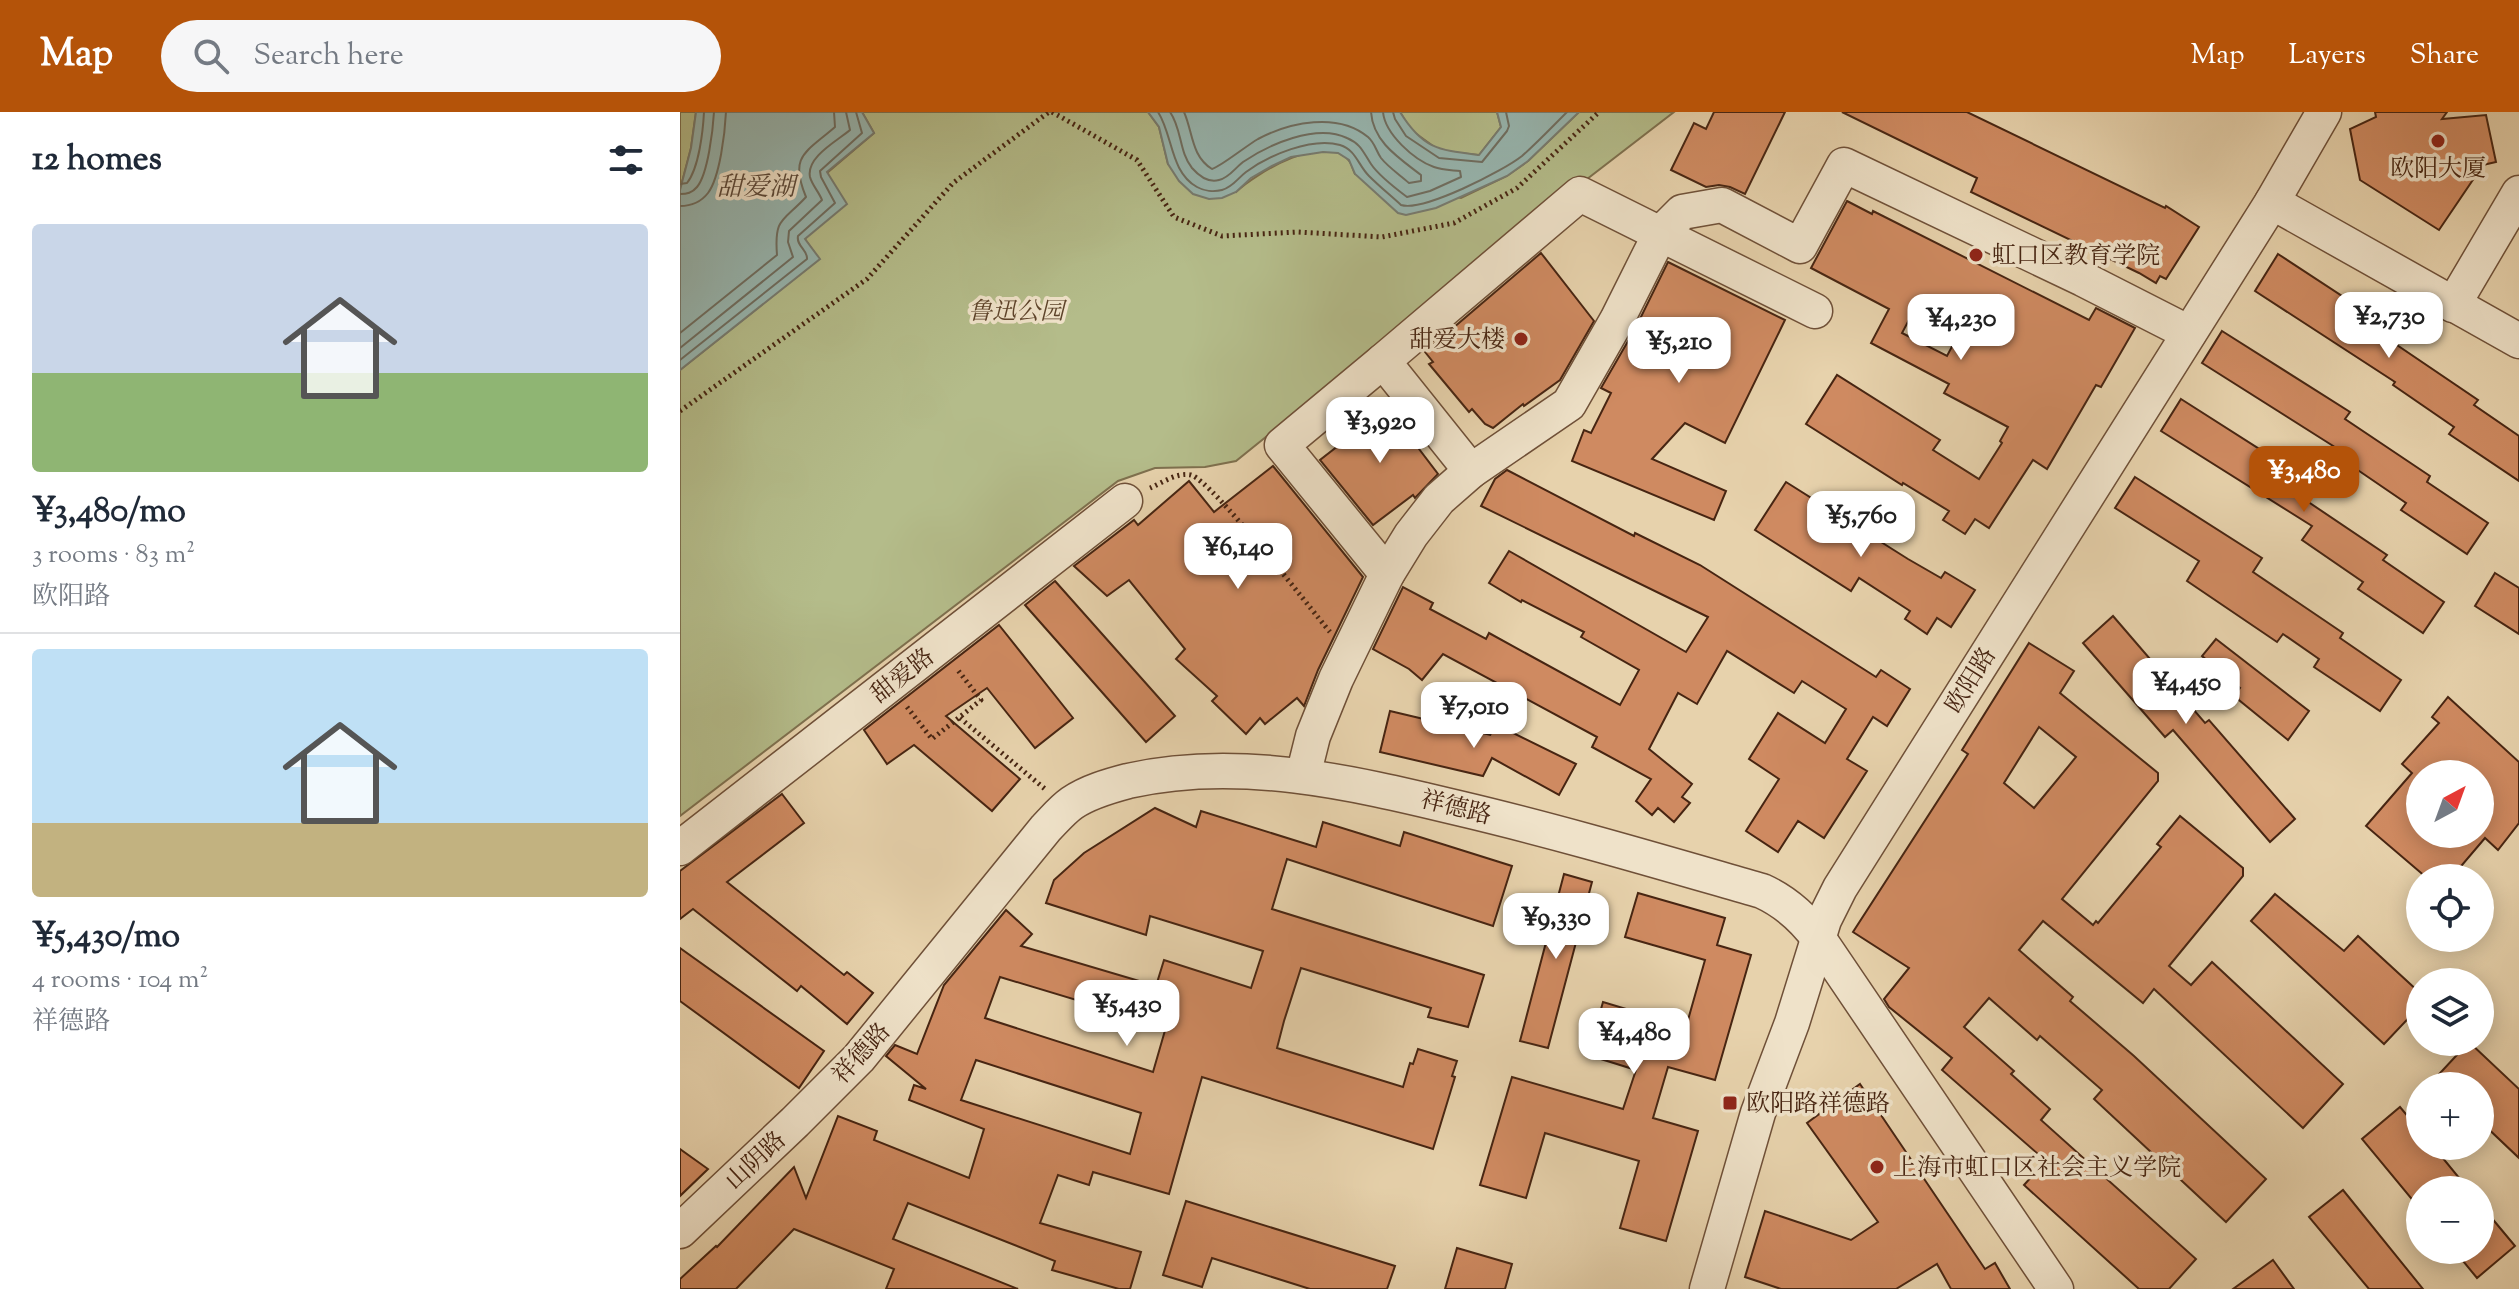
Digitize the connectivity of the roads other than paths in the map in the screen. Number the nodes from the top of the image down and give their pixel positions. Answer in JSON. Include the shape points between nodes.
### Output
{"nodes":[{"id":1,"x":2324,"y":112,"type":"edge"},
{"id":2,"x":2519,"y":193,"type":"edge"},
{"id":3,"x":2272,"y":202,"type":"junction"},
{"id":4,"x":1660,"y":234,"type":"junction"},
{"id":5,"x":2453,"y":305,"type":"junction"},
{"id":6,"x":1815,"y":311,"type":"dead end"},
{"id":7,"x":2189,"y":333,"type":"junction"},
{"id":8,"x":2519,"y":341,"type":"edge"},
{"id":9,"x":1383,"y":361,"type":"junction"},
{"id":10,"x":1471,"y":471,"type":"junction"},
{"id":11,"x":1125,"y":501,"type":"road end"},
{"id":12,"x":1387,"y":574,"type":"junction"},
{"id":13,"x":1303,"y":776,"type":"junction"},
{"id":14,"x":680,"y":848,"type":"edge"},
{"id":15,"x":1819,"y":939,"type":"junction"},
{"id":16,"x":795,"y":1122,"type":"joint"},
{"id":17,"x":680,"y":1231,"type":"edge"},
{"id":18,"x":1707,"y":1289,"type":"edge"},
{"id":19,"x":2056,"y":1289,"type":"edge"}],
"edges":[{"from":1,"to":3,"type":"street","name":"欧阳路"},
{"from":2,"to":5,"type":"street"},
{"from":3,"to":5,"type":"street"},
{"from":3,"to":7,"type":"street","name":"欧阳路"},
{"from":4,"to":6,"type":"street"},
{"from":4,"to":7,"type":"street","via":[[1682,212],[1722,205],[1800,246],[1844,165]]},
{"from":4,"to":9,"type":"street","via":[[1580,194]]},
{"from":4,"to":10,"type":"street","via":[[1569,404]]},
{"from":5,"to":8,"type":"street"},
{"from":7,"to":15,"type":"street","name":"欧阳路","via":[[1849,871]]},
{"from":9,"to":10,"type":"street"},
{"from":9,"to":12,"type":"street","via":[[1282,445]]},
{"from":10,"to":12,"type":"street","via":[[1430,511]]},
{"from":11,"to":14,"type":"street","name":"甜爱路"},
{"from":12,"to":13,"type":"street","via":[[1336,679]]},
{"from":13,"to":15,"type":"street","name":"祥德路","via":[[1518,822],[1762,891],[1793,909]]},
{"from":13,"to":16,"type":"street","name":"祥德路","via":[[1252,771],[1156,775],[1096,791],[1071,804],[859,1058]]},
{"from":15,"to":18,"type":"street","name":"欧阳路","via":[[1758,1113]]},
{"from":15,"to":19,"type":"street","name":"祥德路"},
{"from":16,"to":17,"type":"street","name":"山阴路"}]}
